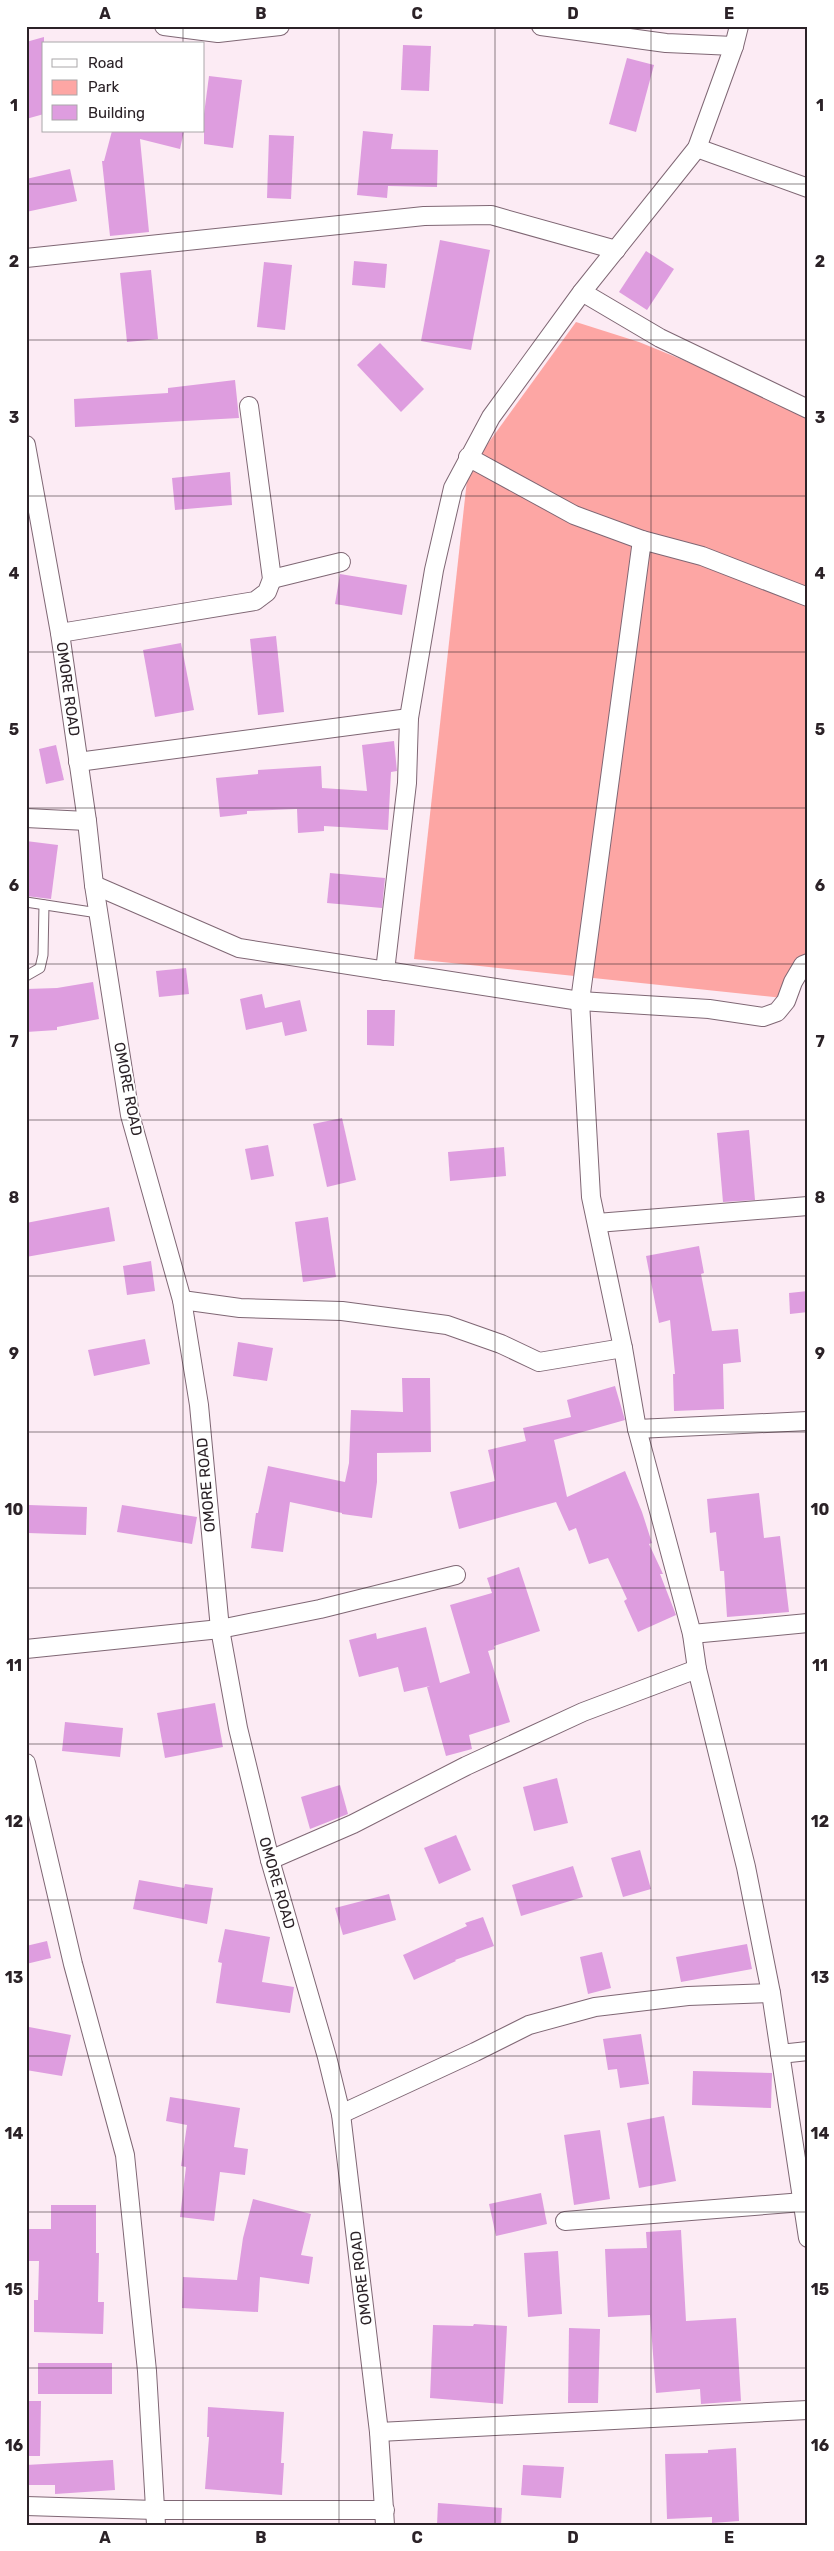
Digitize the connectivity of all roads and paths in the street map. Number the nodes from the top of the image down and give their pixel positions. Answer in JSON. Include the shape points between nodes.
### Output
{"nodes":[{"id":1,"x":164,"y":26,"type":"edge"},
{"id":2,"x":280,"y":26,"type":"edge"},
{"id":3,"x":541,"y":26,"type":"edge"},
{"id":4,"x":739,"y":26,"type":"edge"},
{"id":5,"x":734,"y":46,"type":"junction"},
{"id":6,"x":697,"y":148,"type":"junction"},
{"id":7,"x":808,"y":188,"type":"edge"},
{"id":8,"x":616,"y":250,"type":"junction"},
{"id":9,"x":26,"y":258,"type":"edge"},
{"id":10,"x":582,"y":292,"type":"junction"},
{"id":11,"x":249,"y":406,"type":"dead end"},
{"id":12,"x":808,"y":409,"type":"edge"},
{"id":13,"x":26,"y":444,"type":"edge"},
{"id":14,"x":468,"y":457,"type":"junction"},
{"id":15,"x":642,"y":540,"type":"junction"},
{"id":16,"x":341,"y":562,"type":"dead end"},
{"id":17,"x":272,"y":579,"type":"junction"},
{"id":18,"x":808,"y":597,"type":"edge"},
{"id":19,"x":60,"y":633,"type":"junction"},
{"id":20,"x":409,"y":718,"type":"junction"},
{"id":21,"x":78,"y":762,"type":"junction"},
{"id":22,"x":26,"y":818,"type":"edge"},
{"id":23,"x":87,"y":821,"type":"junction"},
{"id":24,"x":94,"y":885,"type":"junction"},
{"id":25,"x":26,"y":902,"type":"edge"},
{"id":26,"x":44,"y":905,"type":"junction"},
{"id":27,"x":98,"y":913,"type":"junction"},
{"id":28,"x":808,"y":963,"type":"edge"},
{"id":29,"x":385,"y":971,"type":"junction"},
{"id":30,"x":26,"y":976,"type":"edge"},
{"id":31,"x":580,"y":1001,"type":"junction"},
{"id":32,"x":808,"y":1206,"type":"edge"},
{"id":33,"x":597,"y":1223,"type":"junction"},
{"id":34,"x":182,"y":1300,"type":"junction"},
{"id":35,"x":623,"y":1348,"type":"junction"},
{"id":36,"x":808,"y":1421,"type":"edge"},
{"id":37,"x":637,"y":1429,"type":"junction"},
{"id":38,"x":456,"y":1575,"type":"dead end"},
{"id":39,"x":808,"y":1623,"type":"edge"},
{"id":40,"x":220,"y":1629,"type":"junction"},
{"id":41,"x":692,"y":1634,"type":"junction"},
{"id":42,"x":26,"y":1649,"type":"edge"},
{"id":43,"x":697,"y":1669,"type":"junction"},
{"id":44,"x":26,"y":1763,"type":"edge"},
{"id":45,"x":270,"y":1860,"type":"junction"},
{"id":46,"x":771,"y":1993,"type":"junction"},
{"id":47,"x":808,"y":2051,"type":"edge"},
{"id":48,"x":780,"y":2054,"type":"junction"},
{"id":49,"x":342,"y":2114,"type":"junction"},
{"id":50,"x":803,"y":2202,"type":"junction"},
{"id":51,"x":565,"y":2222,"type":"dead end"},
{"id":52,"x":808,"y":2238,"type":"edge"},
{"id":53,"x":808,"y":2410,"type":"edge"},
{"id":54,"x":379,"y":2432,"type":"junction"},
{"id":55,"x":26,"y":2506,"type":"edge"},
{"id":56,"x":156,"y":2517,"type":"edge"},
{"id":57,"x":385,"y":2517,"type":"edge"}],
"edges":[{"from":1,"to":2,"type":"street","via":[[218,33]]},
{"from":3,"to":5,"type":"street","via":[[666,43]]},
{"from":4,"to":5,"type":"street"},
{"from":5,"to":6,"type":"street"},
{"from":6,"to":7,"type":"street"},
{"from":6,"to":8,"type":"street"},
{"from":8,"to":9,"type":"street","via":[[491,216],[424,216]]},
{"from":8,"to":10,"type":"street"},
{"from":10,"to":12,"type":"street","via":[[660,338]]},
{"from":10,"to":14,"type":"street","via":[[491,417]]},
{"from":11,"to":17,"type":"street"},
{"from":13,"to":19,"type":"street","name":"OMORE ROAD"},
{"from":14,"to":15,"type":"street","via":[[574,515]]},
{"from":14,"to":20,"type":"street","via":[[454,488],[440,541]]},
{"from":15,"to":18,"type":"street","via":[[702,556]]},
{"from":15,"to":31,"type":"street"},
{"from":16,"to":17,"type":"street"},
{"from":17,"to":19,"type":"street","via":[[267,592],[255,602]]},
{"from":19,"to":21,"type":"street","name":"OMORE ROAD"},
{"from":20,"to":21,"type":"street"},
{"from":20,"to":29,"type":"street","via":[[407,783]]},
{"from":21,"to":23,"type":"street","name":"OMORE ROAD"},
{"from":22,"to":23,"type":"street"},
{"from":23,"to":24,"type":"street","name":"OMORE ROAD"},
{"from":24,"to":27,"type":"street","name":"OMORE ROAD"},
{"from":24,"to":29,"type":"street","via":[[240,948]]},
{"from":25,"to":26,"type":"lane"},
{"from":26,"to":27,"type":"lane"},
{"from":26,"to":30,"type":"lane","via":[[40,968]]},
{"from":27,"to":34,"type":"street","name":"OMORE ROAD","via":[[130,1115]]},
{"from":28,"to":31,"type":"street","via":[[798,974],[786,1001],[777,1012],[763,1017],[710,1009]]},
{"from":29,"to":31,"type":"street"},
{"from":31,"to":33,"type":"street","via":[[591,1197]]},
{"from":32,"to":33,"type":"street"},
{"from":33,"to":35,"type":"street"},
{"from":34,"to":35,"type":"street","via":[[240,1308],[342,1311],[447,1325],[501,1344],[539,1362]]},
{"from":34,"to":40,"type":"street","name":"OMORE ROAD","via":[[199,1405]]},
{"from":35,"to":37,"type":"street"},
{"from":36,"to":37,"type":"street"},
{"from":37,"to":41,"type":"street"},
{"from":38,"to":40,"type":"street","via":[[320,1609]]},
{"from":39,"to":41,"type":"street"},
{"from":40,"to":42,"type":"street"},
{"from":40,"to":45,"type":"street","name":"OMORE ROAD","via":[[238,1728]]},
{"from":41,"to":43,"type":"street"},
{"from":43,"to":45,"type":"street","via":[[583,1712],[466,1766],[353,1824]]},
{"from":43,"to":46,"type":"street","via":[[746,1867]]},
{"from":44,"to":56,"type":"street","via":[[72,1964],[125,2155],[147,2371]]},
{"from":45,"to":49,"type":"street","name":"OMORE ROAD"},
{"from":46,"to":48,"type":"street"},
{"from":46,"to":49,"type":"street","via":[[688,1996],[595,2007],[529,2025]]},
{"from":47,"to":48,"type":"street"},
{"from":48,"to":50,"type":"street"},
{"from":49,"to":54,"type":"street","name":"OMORE ROAD"},
{"from":50,"to":51,"type":"street"},
{"from":50,"to":52,"type":"street"},
{"from":53,"to":54,"type":"street"},
{"from":54,"to":57,"type":"street","name":"OMORE ROAD"},
{"from":55,"to":56,"type":"street"},
{"from":56,"to":57,"type":"street"}]}
